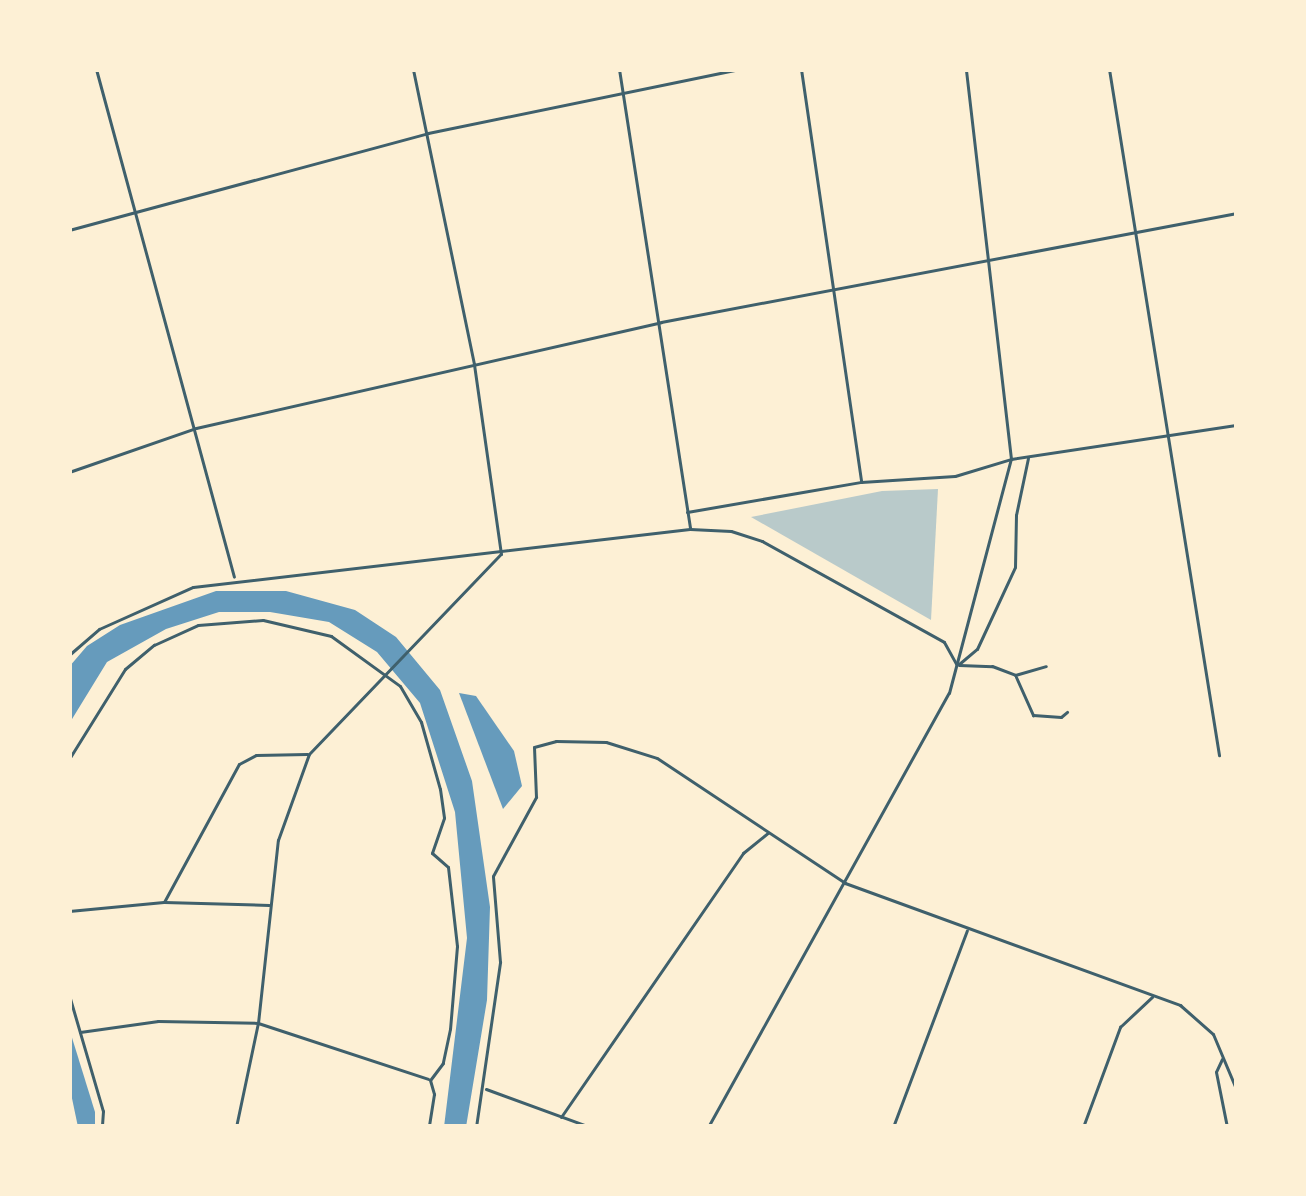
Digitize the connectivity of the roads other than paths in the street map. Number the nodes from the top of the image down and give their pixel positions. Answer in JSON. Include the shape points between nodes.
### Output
{"nodes":[{"id":1,"x":96,"y":69,"type":"edge"},
{"id":2,"x":413,"y":69,"type":"edge"},
{"id":3,"x":619,"y":69,"type":"edge"},
{"id":4,"x":739,"y":69,"type":"edge"},
{"id":5,"x":801,"y":69,"type":"edge"},
{"id":6,"x":966,"y":69,"type":"edge"},
{"id":7,"x":1109,"y":69,"type":"edge"},
{"id":8,"x":622,"y":93,"type":"junction"},
{"id":9,"x":428,"y":133,"type":"junction"},
{"id":10,"x":132,"y":213,"type":"junction"},
{"id":11,"x":1237,"y":213,"type":"edge"},
{"id":12,"x":69,"y":230,"type":"edge"},
{"id":13,"x":1135,"y":233,"type":"junction"},
{"id":14,"x":990,"y":261,"type":"junction"},
{"id":15,"x":836,"y":293,"type":"junction"},
{"id":16,"x":661,"y":322,"type":"junction"},
{"id":17,"x":474,"y":364,"type":"junction"},
{"id":18,"x":1237,"y":425,"type":"edge"},
{"id":19,"x":196,"y":428,"type":"junction"},
{"id":20,"x":1167,"y":436,"type":"junction"},
{"id":21,"x":1028,"y":457,"type":"junction"},
{"id":22,"x":1011,"y":459,"type":"junction"},
{"id":23,"x":69,"y":472,"type":"edge"},
{"id":24,"x":861,"y":482,"type":"junction"},
{"id":25,"x":687,"y":512,"type":"junction"},
{"id":26,"x":690,"y":529,"type":"junction"},
{"id":27,"x":501,"y":554,"type":"junction"},
{"id":28,"x":234,"y":580,"type":"junction"},
{"id":29,"x":69,"y":655,"type":"edge"},
{"id":30,"x":957,"y":665,"type":"junction"},
{"id":31,"x":1046,"y":666,"type":"dead end"},
{"id":32,"x":385,"y":672,"type":"junction"},
{"id":33,"x":1015,"y":675,"type":"junction"},
{"id":34,"x":1067,"y":712,"type":"dead end"},
{"id":35,"x":309,"y":754,"type":"junction"},
{"id":36,"x":1219,"y":755,"type":"dead end"},
{"id":37,"x":69,"y":759,"type":"edge"},
{"id":38,"x":769,"y":832,"type":"junction"},
{"id":39,"x":845,"y":883,"type":"junction"},
{"id":40,"x":164,"y":902,"type":"junction"},
{"id":41,"x":269,"y":905,"type":"junction"},
{"id":42,"x":69,"y":911,"type":"edge"},
{"id":43,"x":968,"y":928,"type":"junction"},
{"id":44,"x":69,"y":995,"type":"edge"},
{"id":45,"x":1154,"y":995,"type":"junction"},
{"id":46,"x":258,"y":1022,"type":"junction"},
{"id":47,"x":80,"y":1032,"type":"junction"},
{"id":48,"x":1223,"y":1057,"type":"junction"},
{"id":49,"x":430,"y":1080,"type":"junction"},
{"id":50,"x":484,"y":1089,"type":"junction"},
{"id":51,"x":1237,"y":1091,"type":"edge"},
{"id":52,"x":561,"y":1117,"type":"junction"},
{"id":53,"x":103,"y":1127,"type":"edge"},
{"id":54,"x":236,"y":1127,"type":"edge"},
{"id":55,"x":428,"y":1127,"type":"edge"},
{"id":56,"x":476,"y":1127,"type":"edge"},
{"id":57,"x":590,"y":1127,"type":"edge"},
{"id":58,"x":708,"y":1127,"type":"edge"},
{"id":59,"x":893,"y":1127,"type":"edge"},
{"id":60,"x":1082,"y":1127,"type":"edge"},
{"id":61,"x":1227,"y":1127,"type":"edge"}],
"edges":[{"from":1,"to":10,"type":"street"},
{"from":2,"to":9,"type":"street"},
{"from":3,"to":8,"type":"street"},
{"from":4,"to":8,"type":"street"},
{"from":5,"to":15,"type":"street"},
{"from":6,"to":14,"type":"street"},
{"from":7,"to":13,"type":"street"},
{"from":8,"to":9,"type":"street"},
{"from":8,"to":16,"type":"street"},
{"from":9,"to":10,"type":"street"},
{"from":9,"to":17,"type":"street"},
{"from":10,"to":12,"type":"street"},
{"from":10,"to":19,"type":"street"},
{"from":11,"to":13,"type":"street"},
{"from":13,"to":14,"type":"street"},
{"from":13,"to":20,"type":"street"},
{"from":14,"to":15,"type":"street"},
{"from":14,"to":22,"type":"street"},
{"from":15,"to":16,"type":"street"},
{"from":15,"to":24,"type":"street"},
{"from":16,"to":17,"type":"street"},
{"from":16,"to":25,"type":"street"},
{"from":17,"to":19,"type":"street"},
{"from":17,"to":27,"type":"street"},
{"from":18,"to":20,"type":"street"},
{"from":19,"to":23,"type":"street"},
{"from":19,"to":28,"type":"street"},
{"from":20,"to":21,"type":"street"},
{"from":20,"to":36,"type":"street"},
{"from":21,"to":22,"type":"street"},
{"from":21,"to":30,"type":"street","via":[[1016,568],[977,649]]},
{"from":22,"to":24,"type":"street","via":[[955,476]]},
{"from":22,"to":30,"type":"street"},
{"from":24,"to":25,"type":"street"},
{"from":25,"to":26,"type":"street"},
{"from":26,"to":27,"type":"street"},
{"from":26,"to":30,"type":"street","via":[[762,541],[944,642]]},
{"from":27,"to":28,"type":"street"},
{"from":27,"to":32,"type":"street"},
{"from":28,"to":29,"type":"street","via":[[147,603]]},
{"from":30,"to":33,"type":"street"},
{"from":30,"to":39,"type":"street","via":[[950,692]]},
{"from":31,"to":33,"type":"street"},
{"from":32,"to":35,"type":"street"},
{"from":32,"to":37,"type":"street","via":[[331,636],[263,620],[197,626],[125,669]]},
{"from":32,"to":49,"type":"street","via":[[421,722],[444,818],[432,853],[448,867],[457,946],[450,1029]]},
{"from":33,"to":34,"type":"street","via":[[1034,715]]},
{"from":35,"to":40,"type":"street","via":[[280,751],[239,764]]},
{"from":35,"to":41,"type":"street","via":[[278,840]]},
{"from":38,"to":39,"type":"street"},
{"from":38,"to":50,"type":"street","via":[[657,758],[606,742],[535,747],[536,797],[493,877],[500,962]]},
{"from":38,"to":52,"type":"street","via":[[743,853]]},
{"from":39,"to":43,"type":"street"},
{"from":39,"to":58,"type":"street"},
{"from":40,"to":41,"type":"street"},
{"from":40,"to":42,"type":"street"},
{"from":41,"to":46,"type":"street"},
{"from":43,"to":45,"type":"street"},
{"from":43,"to":59,"type":"street"},
{"from":44,"to":47,"type":"street"},
{"from":45,"to":48,"type":"street","via":[[1191,1012]]},
{"from":45,"to":60,"type":"street","via":[[1120,1027]]},
{"from":46,"to":47,"type":"street","via":[[158,1021]]},
{"from":46,"to":49,"type":"street"},
{"from":46,"to":54,"type":"street"},
{"from":47,"to":53,"type":"street"},
{"from":48,"to":51,"type":"street"},
{"from":48,"to":61,"type":"street","via":[[1216,1072]]},
{"from":49,"to":55,"type":"street"},
{"from":50,"to":52,"type":"street"},
{"from":50,"to":56,"type":"street"},
{"from":52,"to":57,"type":"street"}]}
